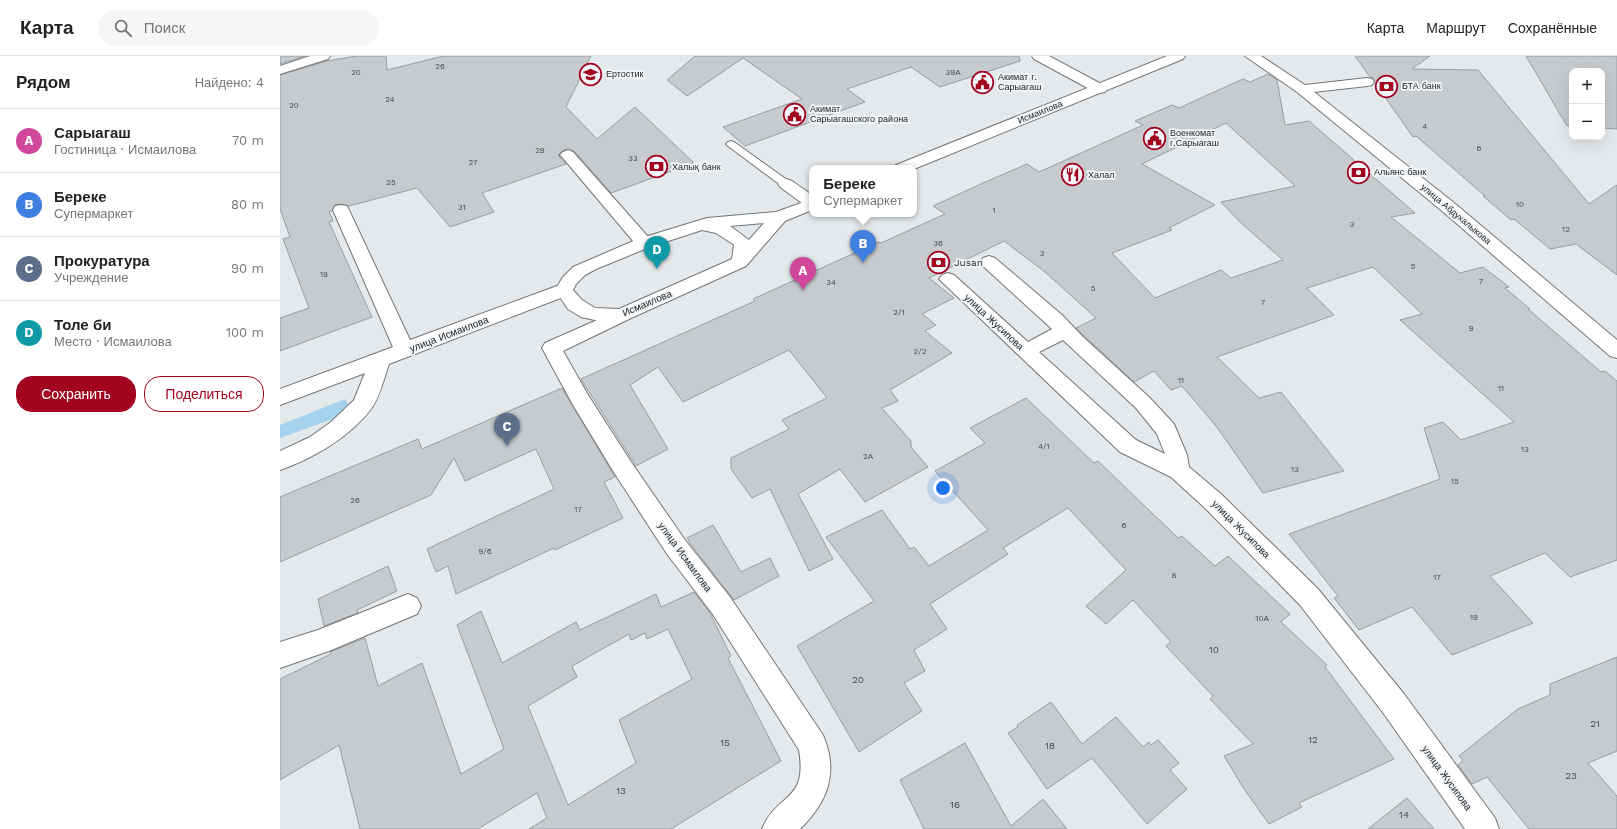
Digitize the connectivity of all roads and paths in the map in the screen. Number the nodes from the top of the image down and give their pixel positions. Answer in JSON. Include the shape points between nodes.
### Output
{"nodes":[{"id":1,"x":323,"y":56,"type":"edge"},
{"id":2,"x":1039,"y":56,"type":"edge"},
{"id":3,"x":1252,"y":56,"type":"edge"},
{"id":4,"x":1172,"y":57,"type":"edge"},
{"id":5,"x":280,"y":70,"type":"edge"},
{"id":6,"x":1367,"y":82,"type":"dead end"},
{"id":7,"x":1100,"y":89,"type":"junction"},
{"id":8,"x":1302,"y":89,"type":"junction"},
{"id":9,"x":732,"y":144,"type":"dead end"},
{"id":10,"x":568,"y":155,"type":"dead end"},
{"id":11,"x":910,"y":165,"type":"edge"},
{"id":12,"x":786,"y":184,"type":"joint"},
{"id":13,"x":809,"y":202,"type":"edge"},
{"id":14,"x":809,"y":205,"type":"edge"},
{"id":15,"x":341,"y":210,"type":"dead end"},
{"id":16,"x":779,"y":218,"type":"junction"},
{"id":17,"x":698,"y":225,"type":"junction"},
{"id":18,"x":644,"y":243,"type":"junction"},
{"id":19,"x":740,"y":262,"type":"junction"},
{"id":20,"x":989,"y":262,"type":"dead end"},
{"id":21,"x":948,"y":279,"type":"dead end"},
{"id":22,"x":564,"y":290,"type":"junction"},
{"id":23,"x":622,"y":315,"type":"junction"},
{"id":24,"x":1065,"y":330,"type":"junction"},
{"id":25,"x":406,"y":351,"type":"junction"},
{"id":26,"x":1026,"y":351,"type":"junction"},
{"id":27,"x":1617,"y":351,"type":"edge"},
{"id":28,"x":380,"y":361,"type":"junction"},
{"id":29,"x":280,"y":397,"type":"edge"},
{"id":30,"x":280,"y":461,"type":"edge"},
{"id":31,"x":1179,"y":471,"type":"junction"},
{"id":32,"x":408,"y":606,"type":"dead end"},
{"id":33,"x":280,"y":655,"type":"edge"},
{"id":34,"x":777,"y":829,"type":"edge"},
{"id":35,"x":1484,"y":829,"type":"edge"}],
"edges":[{"from":1,"to":5,"type":"street"},
{"from":2,"to":7,"type":"street"},
{"from":3,"to":8,"type":"street","name":"улица Абдухалыкова"},
{"from":4,"to":7,"type":"street","name":"Исмаилова"},
{"from":6,"to":8,"type":"street"},
{"from":7,"to":11,"type":"street","name":"Исмаилова"},
{"from":8,"to":27,"type":"street","name":"улица Абдухалыкова","via":[[1448,206]]},
{"from":9,"to":12,"type":"lane"},
{"from":10,"to":18,"type":"street"},
{"from":12,"to":13,"type":"street"},
{"from":14,"to":16,"type":"street","name":"Исмаилова"},
{"from":15,"to":25,"type":"street"},
{"from":16,"to":17,"type":"street","name":"Исмаилова"},
{"from":16,"to":19,"type":"street","name":"Исмаилова"},
{"from":17,"to":18,"type":"street","name":"Исмаилова"},
{"from":17,"to":19,"type":"street","via":[[720,227],[732,233],[743,244]]},
{"from":18,"to":22,"type":"street","name":"Исмаилова","via":[[579,271]]},
{"from":19,"to":23,"type":"street","name":"Исмаилова"},
{"from":20,"to":24,"type":"street"},
{"from":21,"to":26,"type":"street","name":"улица Жусипова"},
{"from":22,"to":23,"type":"street","name":"Исмаилова","via":[[572,303],[589,313],[605,316]]},
{"from":22,"to":25,"type":"street","name":"улица Исмаилова"},
{"from":23,"to":34,"type":"street","name":"улица Исмаилова","via":[[552,348],[580,400],[623,468],[676,547],[720,605],[813,745],[816,779],[812,793]]},
{"from":24,"to":26,"type":"street"},
{"from":24,"to":31,"type":"street","via":[[1143,403],[1166,430]]},
{"from":25,"to":28,"type":"street","name":"улица Исмаилова"},
{"from":26,"to":31,"type":"street","name":"улица Жусипова","via":[[1128,446]]},
{"from":28,"to":29,"type":"street","name":"улица Исмаилова"},
{"from":28,"to":30,"type":"street","via":[[363,404],[339,428],[318,443]]},
{"from":31,"to":35,"type":"street","name":"улица Жусипова","via":[[1213,501],[1309,597],[1394,704]]},
{"from":32,"to":33,"type":"street","via":[[320,642]]}]}
